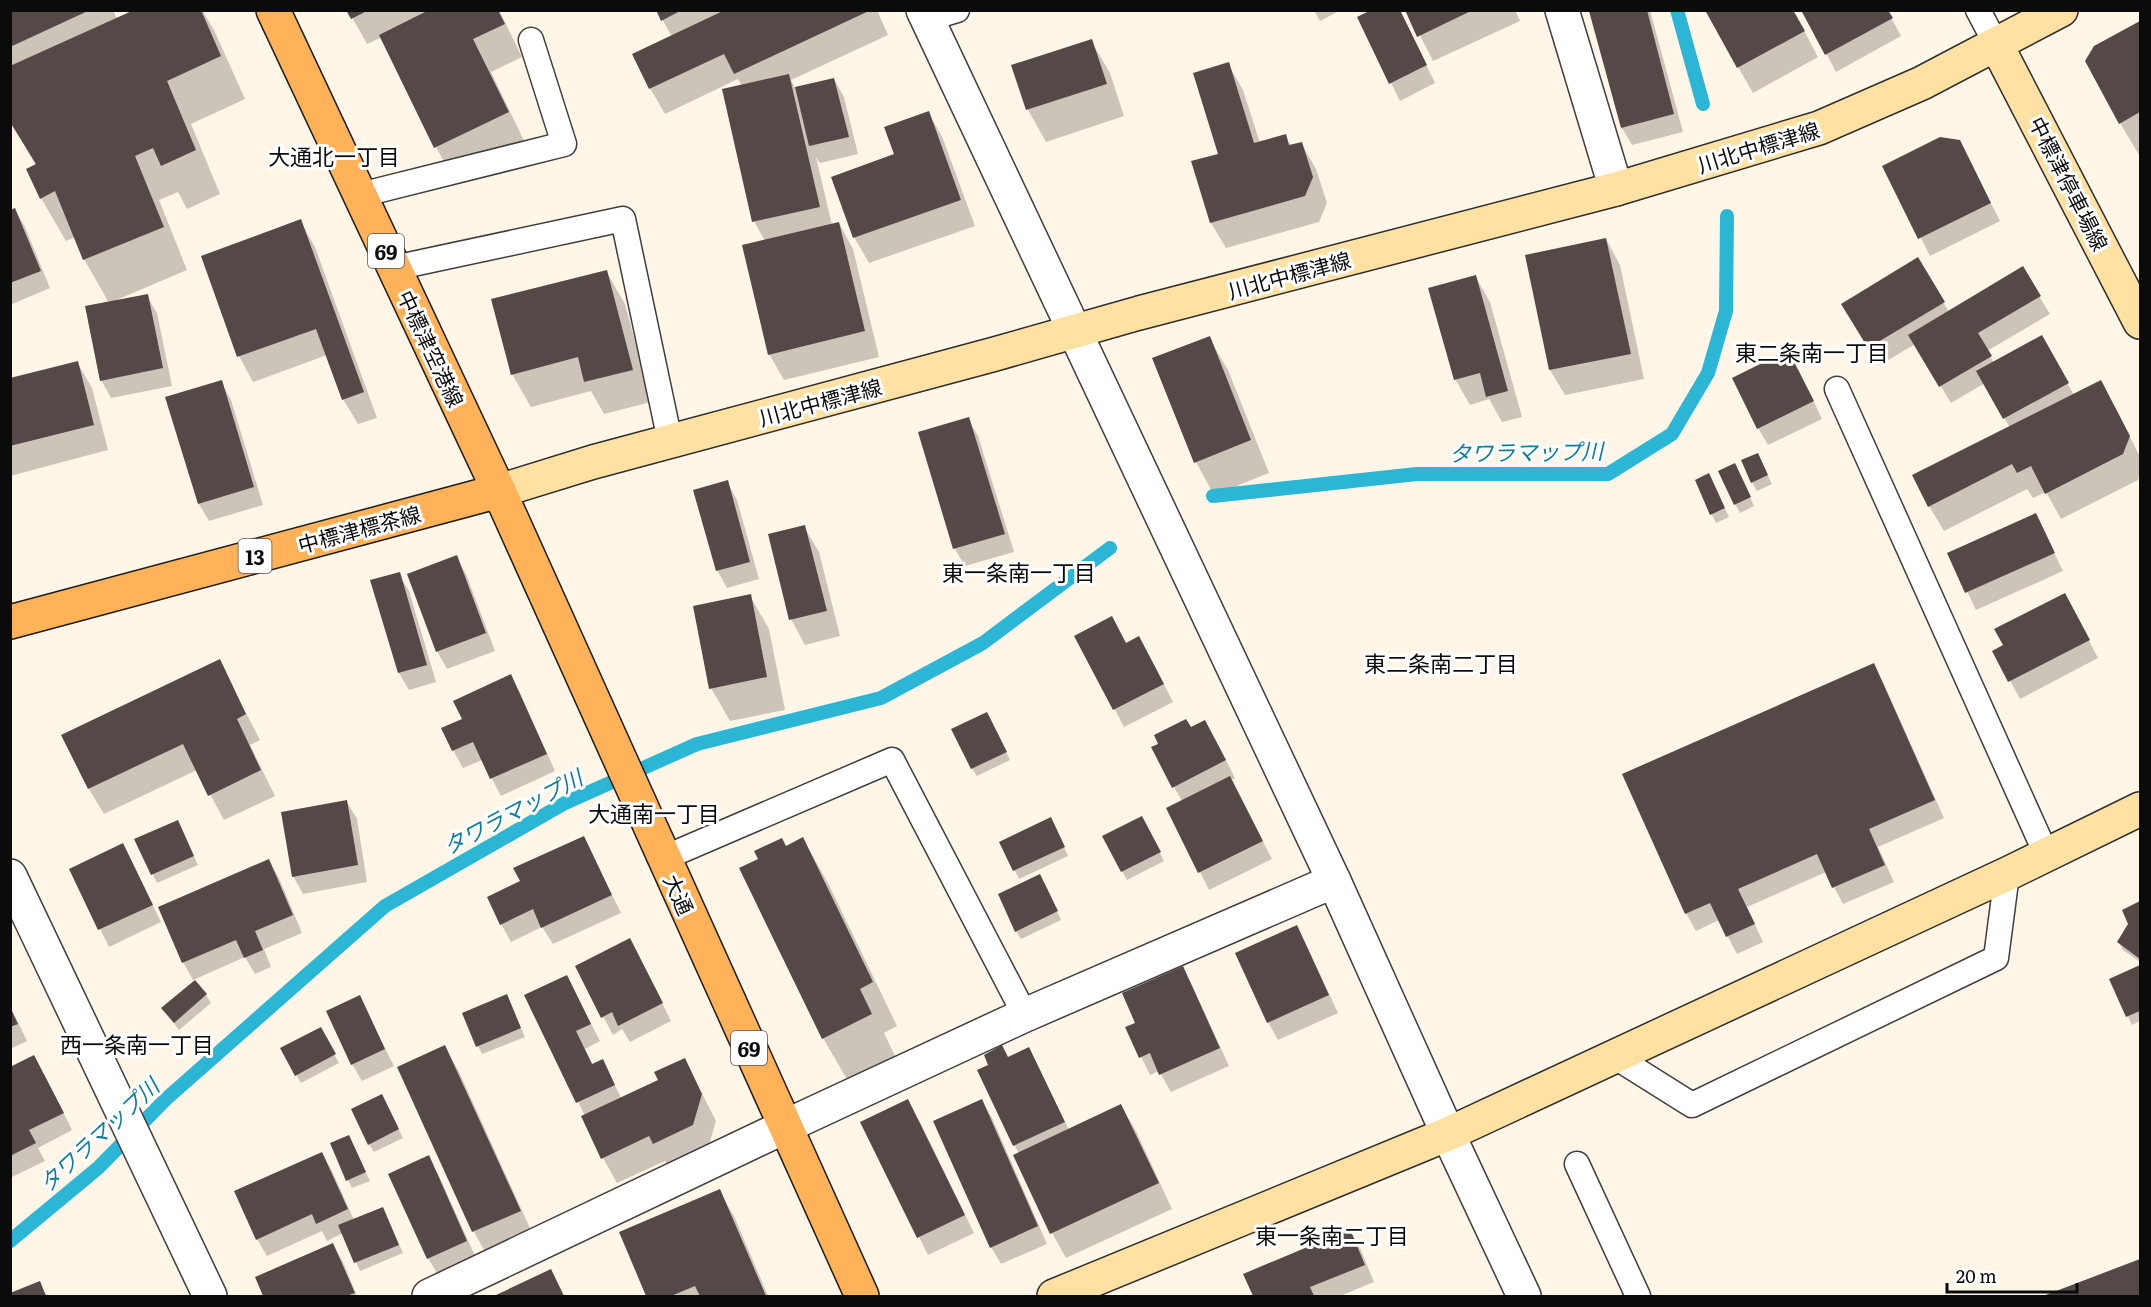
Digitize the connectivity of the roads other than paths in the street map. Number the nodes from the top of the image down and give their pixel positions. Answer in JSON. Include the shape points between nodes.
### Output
{"nodes":[{"id":1,"x":273,"y":10,"type":"edge"},
{"id":2,"x":1562,"y":10,"type":"edge"},
{"id":3,"x":1978,"y":10,"type":"edge"},
{"id":4,"x":2061,"y":10,"type":"edge"},
{"id":5,"x":936,"y":13,"type":"edge"},
{"id":6,"x":531,"y":40,"type":"dead end"},
{"id":7,"x":1997,"y":46,"type":"junction"},
{"id":8,"x":1617,"y":189,"type":"junction"},
{"id":9,"x":360,"y":195,"type":"junction"},
{"id":10,"x":394,"y":268,"type":"junction"},
{"id":11,"x":2140,"y":322,"type":"edge"},
{"id":12,"x":1073,"y":330,"type":"junction"},
{"id":13,"x":1837,"y":389,"type":"dead end"},
{"id":14,"x":670,"y":441,"type":"junction"},
{"id":15,"x":499,"y":491,"type":"junction"},
{"id":16,"x":10,"y":621,"type":"edge"},
{"id":17,"x":2140,"y":809,"type":"edge"},
{"id":18,"x":2047,"y":856,"type":"junction"},
{"id":19,"x":664,"y":858,"type":"junction"},
{"id":20,"x":2007,"y":874,"type":"junction"},
{"id":21,"x":10,"y":876,"type":"edge"},
{"id":22,"x":1334,"y":881,"type":"junction"},
{"id":23,"x":1026,"y":1015,"type":"junction"},
{"id":24,"x":1614,"y":1056,"type":"junction"},
{"id":25,"x":784,"y":1127,"type":"junction"},
{"id":26,"x":1448,"y":1134,"type":"junction"},
{"id":27,"x":1577,"y":1164,"type":"dead end"},
{"id":28,"x":210,"y":1296,"type":"edge"},
{"id":29,"x":429,"y":1296,"type":"edge"},
{"id":30,"x":862,"y":1296,"type":"edge"},
{"id":31,"x":1054,"y":1296,"type":"edge"},
{"id":32,"x":1524,"y":1296,"type":"edge"},
{"id":33,"x":1638,"y":1296,"type":"edge"}],
"edges":[{"from":1,"to":9,"type":"main road","name":"中標津空港線","number":"69"},
{"from":2,"to":8,"type":"street"},
{"from":3,"to":7,"type":"lane"},
{"from":4,"to":7,"type":"main road","name":"川北中標津線"},
{"from":5,"to":12,"type":"street"},
{"from":6,"to":9,"type":"lane","via":[[564,144]]},
{"from":7,"to":8,"type":"main road","name":"川北中標津線","via":[[1819,128]]},
{"from":7,"to":11,"type":"main road","name":"中標津停車場線"},
{"from":8,"to":12,"type":"main road","name":"川北中標津線"},
{"from":9,"to":10,"type":"main road","name":"中標津空港線","number":"69"},
{"from":10,"to":14,"type":"lane","via":[[623,219]]},
{"from":10,"to":15,"type":"main road","name":"中標津空港線","number":"69"},
{"from":12,"to":14,"type":"main road","name":"川北中標津線"},
{"from":12,"to":22,"type":"street"},
{"from":13,"to":18,"type":"lane"},
{"from":14,"to":15,"type":"main road","name":"川北中標津線"},
{"from":15,"to":16,"type":"main road","name":"中標津標茶線","number":"13"},
{"from":15,"to":19,"type":"main road","name":"大通","number":"69"},
{"from":17,"to":18,"type":"main road"},
{"from":18,"to":20,"type":"main road"},
{"from":19,"to":23,"type":"lane","via":[[892,760]]},
{"from":19,"to":25,"type":"main road","name":"大通","number":"69"},
{"from":20,"to":24,"type":"main road"},
{"from":20,"to":24,"type":"lane","via":[[1996,958],[1692,1105]]},
{"from":21,"to":28,"type":"street"},
{"from":22,"to":23,"type":"street"},
{"from":22,"to":26,"type":"street"},
{"from":23,"to":25,"type":"street"},
{"from":24,"to":26,"type":"main road"},
{"from":25,"to":29,"type":"street"},
{"from":25,"to":30,"type":"main road","name":"大通","number":"69"},
{"from":26,"to":31,"type":"main road"},
{"from":26,"to":32,"type":"street"},
{"from":27,"to":33,"type":"lane"}]}
